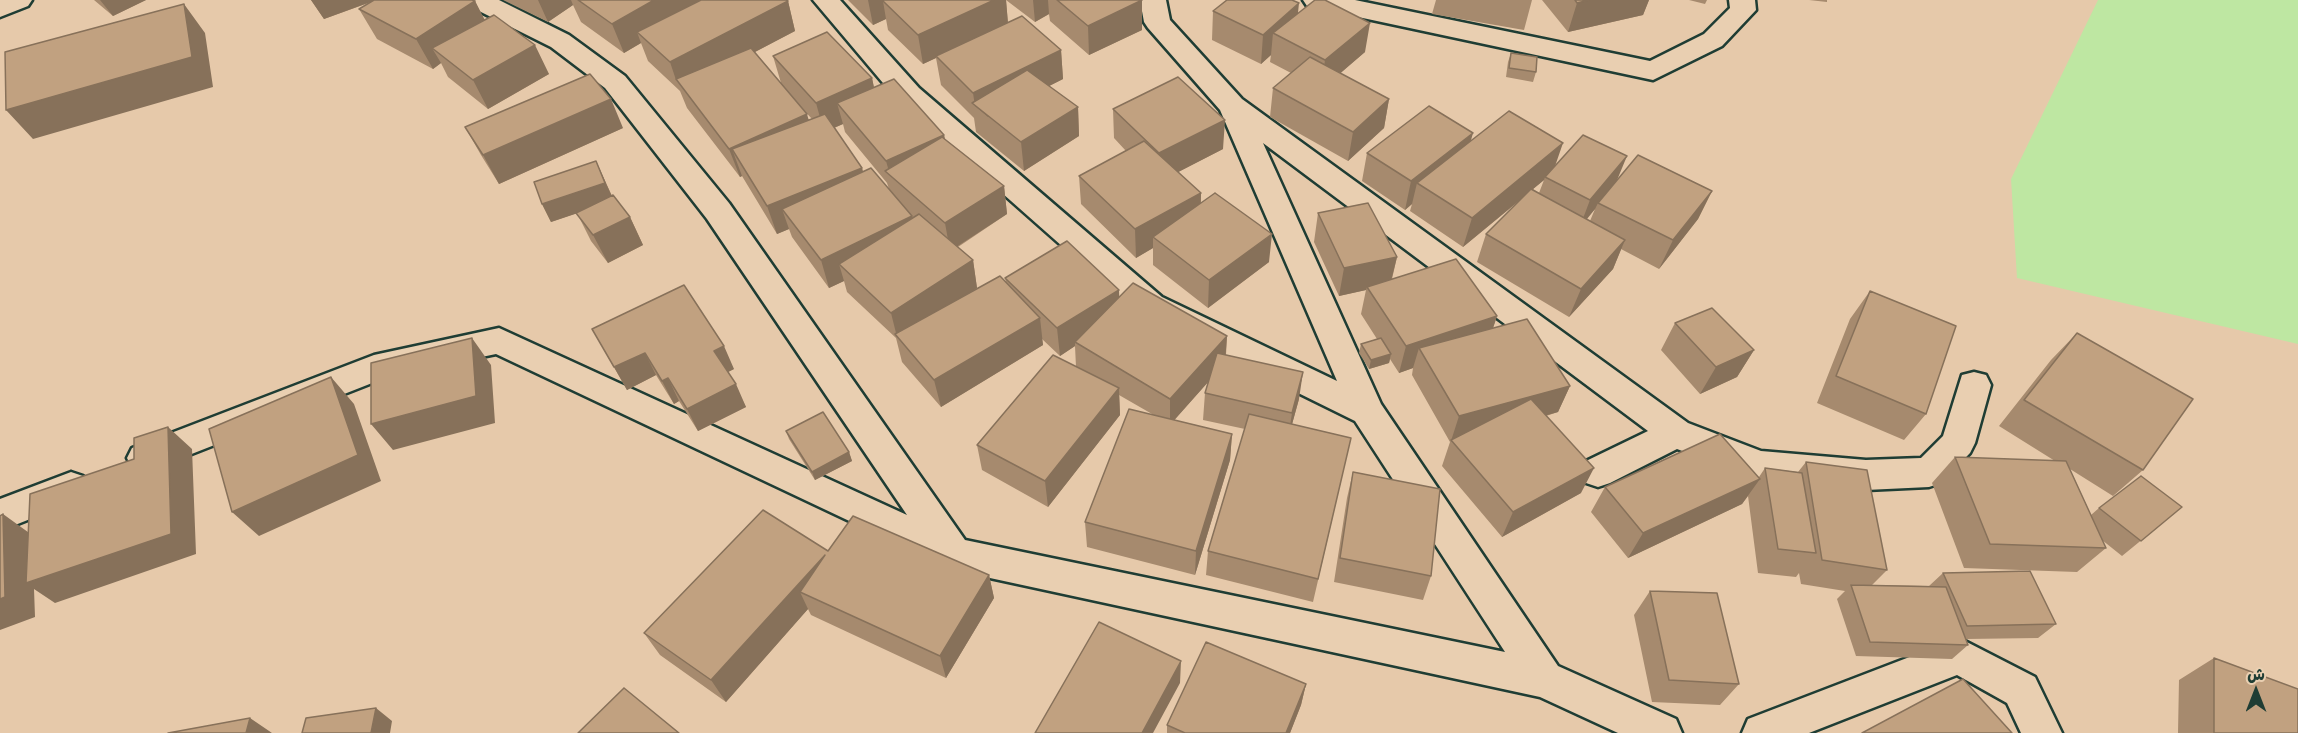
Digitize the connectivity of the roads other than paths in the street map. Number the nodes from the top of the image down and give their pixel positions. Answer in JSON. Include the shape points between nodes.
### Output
{"nodes":[{"id":1,"x":19,"y":0,"type":"edge"},
{"id":2,"x":478,"y":0,"type":"edge"},
{"id":3,"x":826,"y":0,"type":"edge"},
{"id":4,"x":1153,"y":0,"type":"edge"},
{"id":5,"x":1316,"y":0,"type":"edge"},
{"id":6,"x":1742,"y":0,"type":"edge"},
{"id":7,"x":0,"y":9,"type":"edge"},
{"id":8,"x":1232,"y":106,"type":"junction"},
{"id":9,"x":1974,"y":385,"type":"dead end"},
{"id":10,"x":1367,"y":411,"type":"junction"},
{"id":11,"x":1676,"y":433,"type":"junction"},
{"id":12,"x":1598,"y":472,"type":"dead end"},
{"id":13,"x":0,"y":515,"type":"edge"},
{"id":14,"x":953,"y":554,"type":"junction"},
{"id":15,"x":1544,"y":680,"type":"junction"},
{"id":16,"x":1662,"y":733,"type":"edge"},
{"id":17,"x":1762,"y":733,"type":"edge"},
{"id":18,"x":2042,"y":733,"type":"edge"}],
"edges":[{"from":1,"to":7,"type":"street"},
{"from":2,"to":14,"type":"street","via":[[560,41],[615,82],[718,211]]},
{"from":3,"to":10,"type":"street","via":[[909,95],[1151,306]]},
{"from":4,"to":8,"type":"street","via":[[1157,22]]},
{"from":5,"to":6,"type":"street","via":[[1653,71],[1713,40],[1743,10]]},
{"from":8,"to":10,"type":"street"},
{"from":8,"to":11,"type":"street"},
{"from":9,"to":11,"type":"street","via":[[1958,443],[1929,472],[1866,475],[1761,466]]},
{"from":10,"to":15,"type":"street"},
{"from":11,"to":12,"type":"street"},
{"from":13,"to":14,"type":"street","via":[[386,364],[499,341]]},
{"from":14,"to":15,"type":"street"},
{"from":15,"to":16,"type":"street"},
{"from":17,"to":18,"type":"street","via":[[1959,656],[2022,690]]}]}
